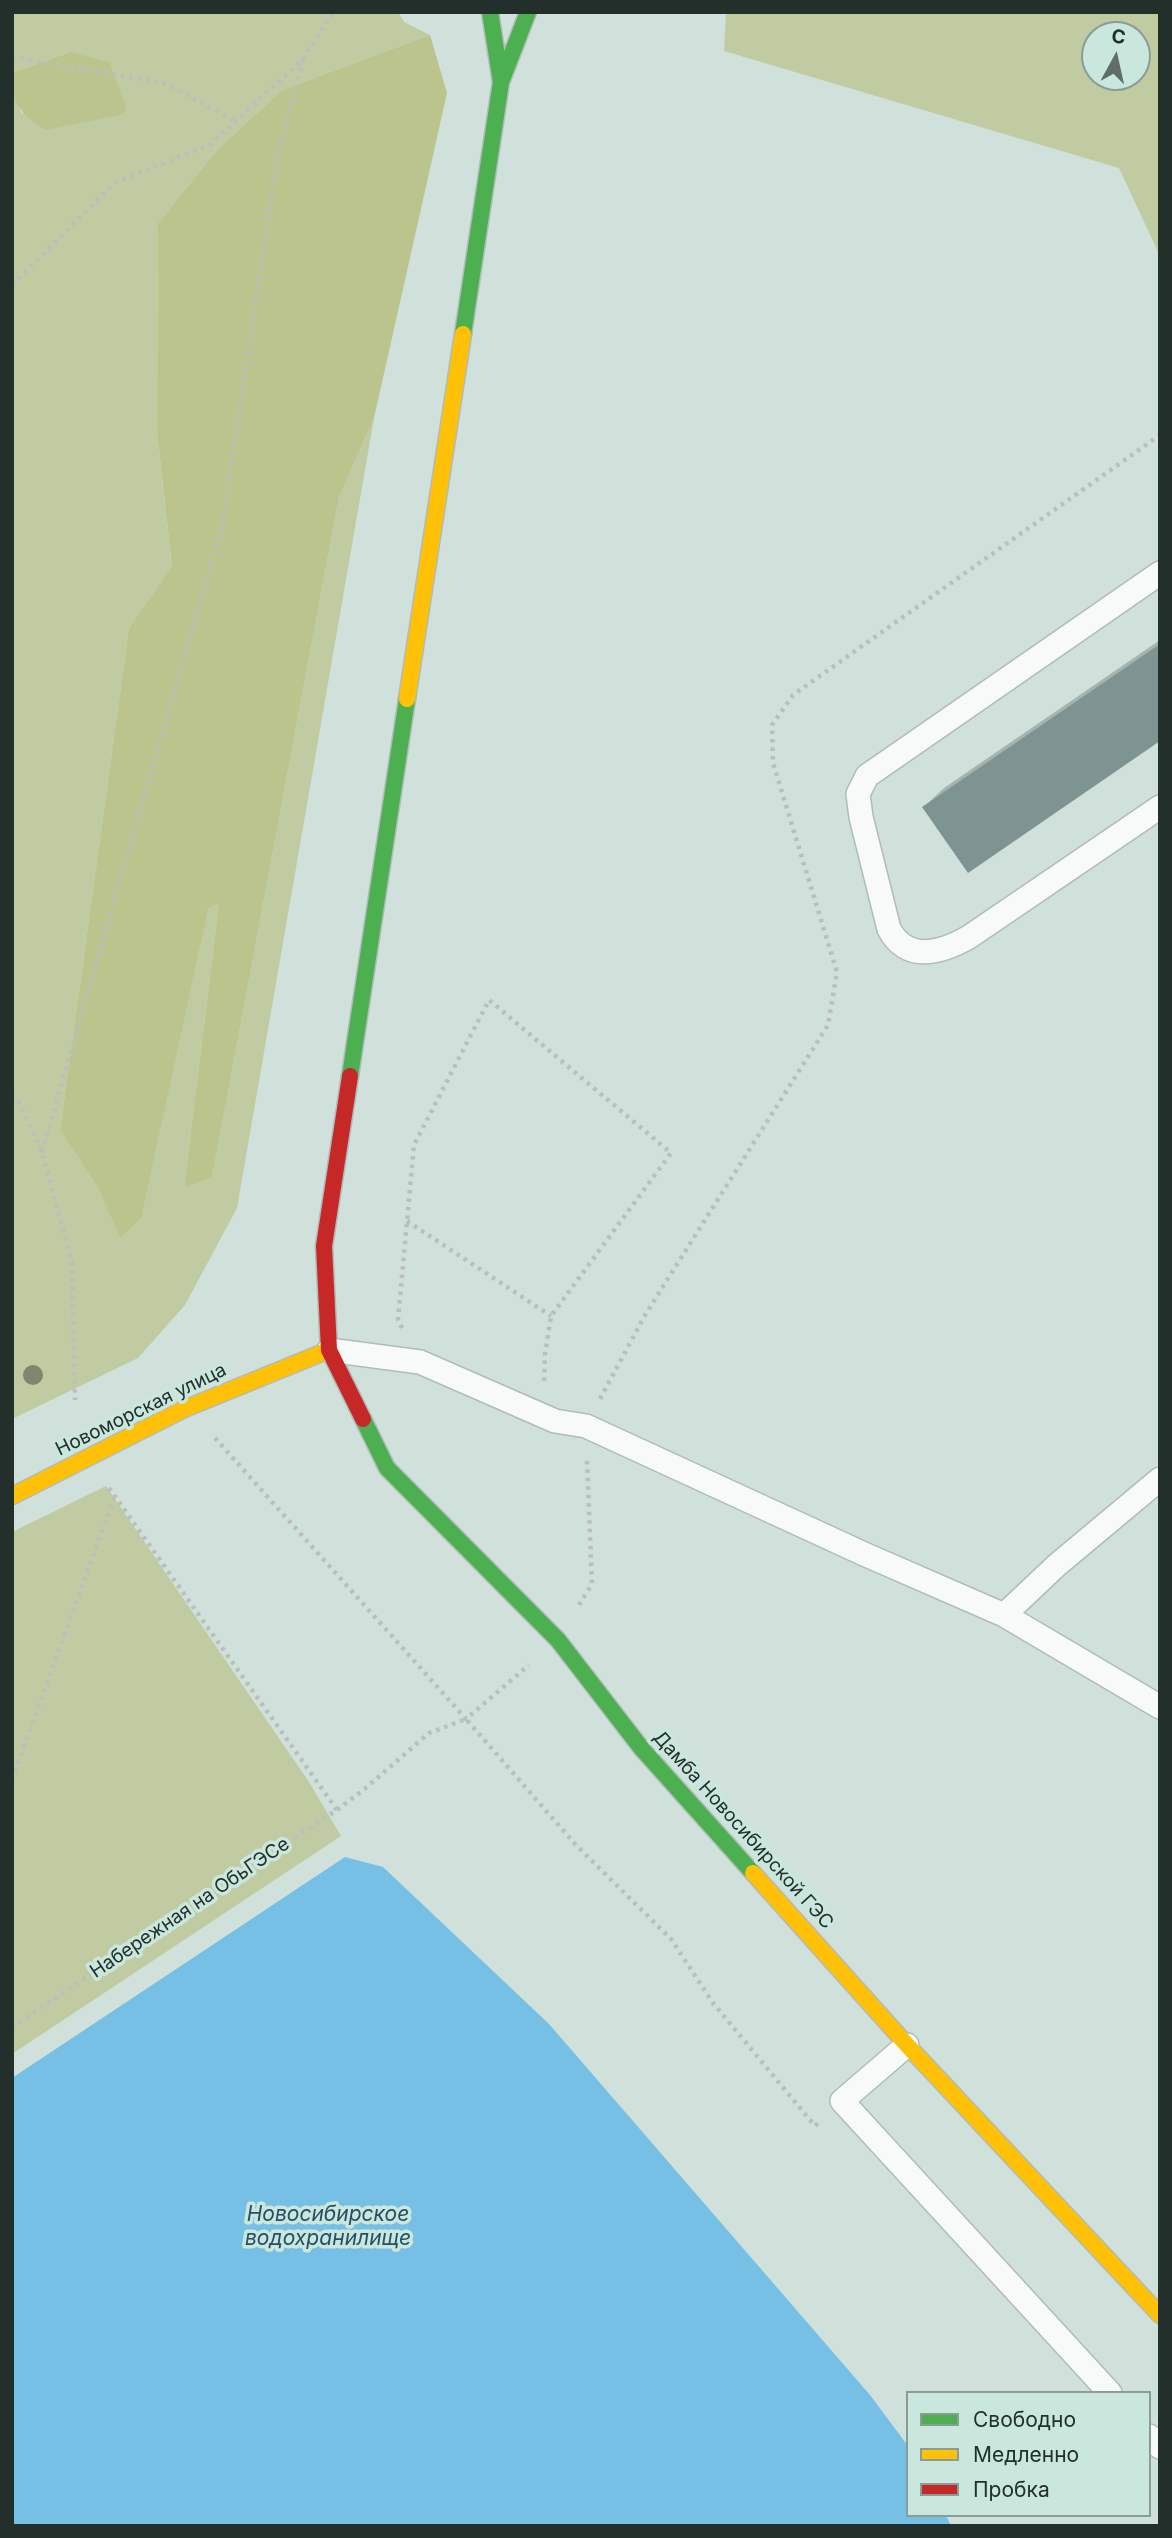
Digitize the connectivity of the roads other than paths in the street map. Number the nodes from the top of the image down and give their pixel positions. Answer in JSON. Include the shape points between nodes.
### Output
{"nodes":[{"id":1,"x":491,"y":12,"type":"edge"},
{"id":2,"x":528,"y":12,"type":"edge"},
{"id":3,"x":501,"y":82,"type":"junction"},
{"id":4,"x":1160,"y":573,"type":"edge"},
{"id":5,"x":1160,"y":807,"type":"edge"},
{"id":6,"x":329,"y":1350,"type":"junction"},
{"id":7,"x":1160,"y":1479,"type":"edge"},
{"id":8,"x":12,"y":1496,"type":"edge"},
{"id":9,"x":1004,"y":1615,"type":"junction"},
{"id":10,"x":1160,"y":1707,"type":"edge"},
{"id":11,"x":907,"y":2045,"type":"junction"},
{"id":12,"x":1160,"y":2315,"type":"edge"},
{"id":13,"x":1108,"y":2391,"type":"edge"}],
"edges":[{"from":1,"to":3,"type":"main road"},
{"from":2,"to":3,"type":"main road"},
{"from":3,"to":6,"type":"main road","via":[[324,1246]]},
{"from":4,"to":5,"type":"lane","via":[[867,776],[858,794],[890,929],[905,948],[924,952],[951,948],[969,937]]},
{"from":6,"to":8,"type":"main road","name":"Новоморская улица","via":[[184,1409]]},
{"from":6,"to":9,"type":"lane","via":[[421,1362],[544,1416],[586,1426]]},
{"from":6,"to":11,"type":"main road","name":"Дамба Новосибирской ГЭС","via":[[387,1468],[558,1640],[642,1749]]},
{"from":7,"to":9,"type":"lane"},
{"from":9,"to":10,"type":"lane"},
{"from":11,"to":12,"type":"main road","name":"Дамба Новосибирской ГЭС"},
{"from":11,"to":13,"type":"lane","via":[[842,2101]]}]}
